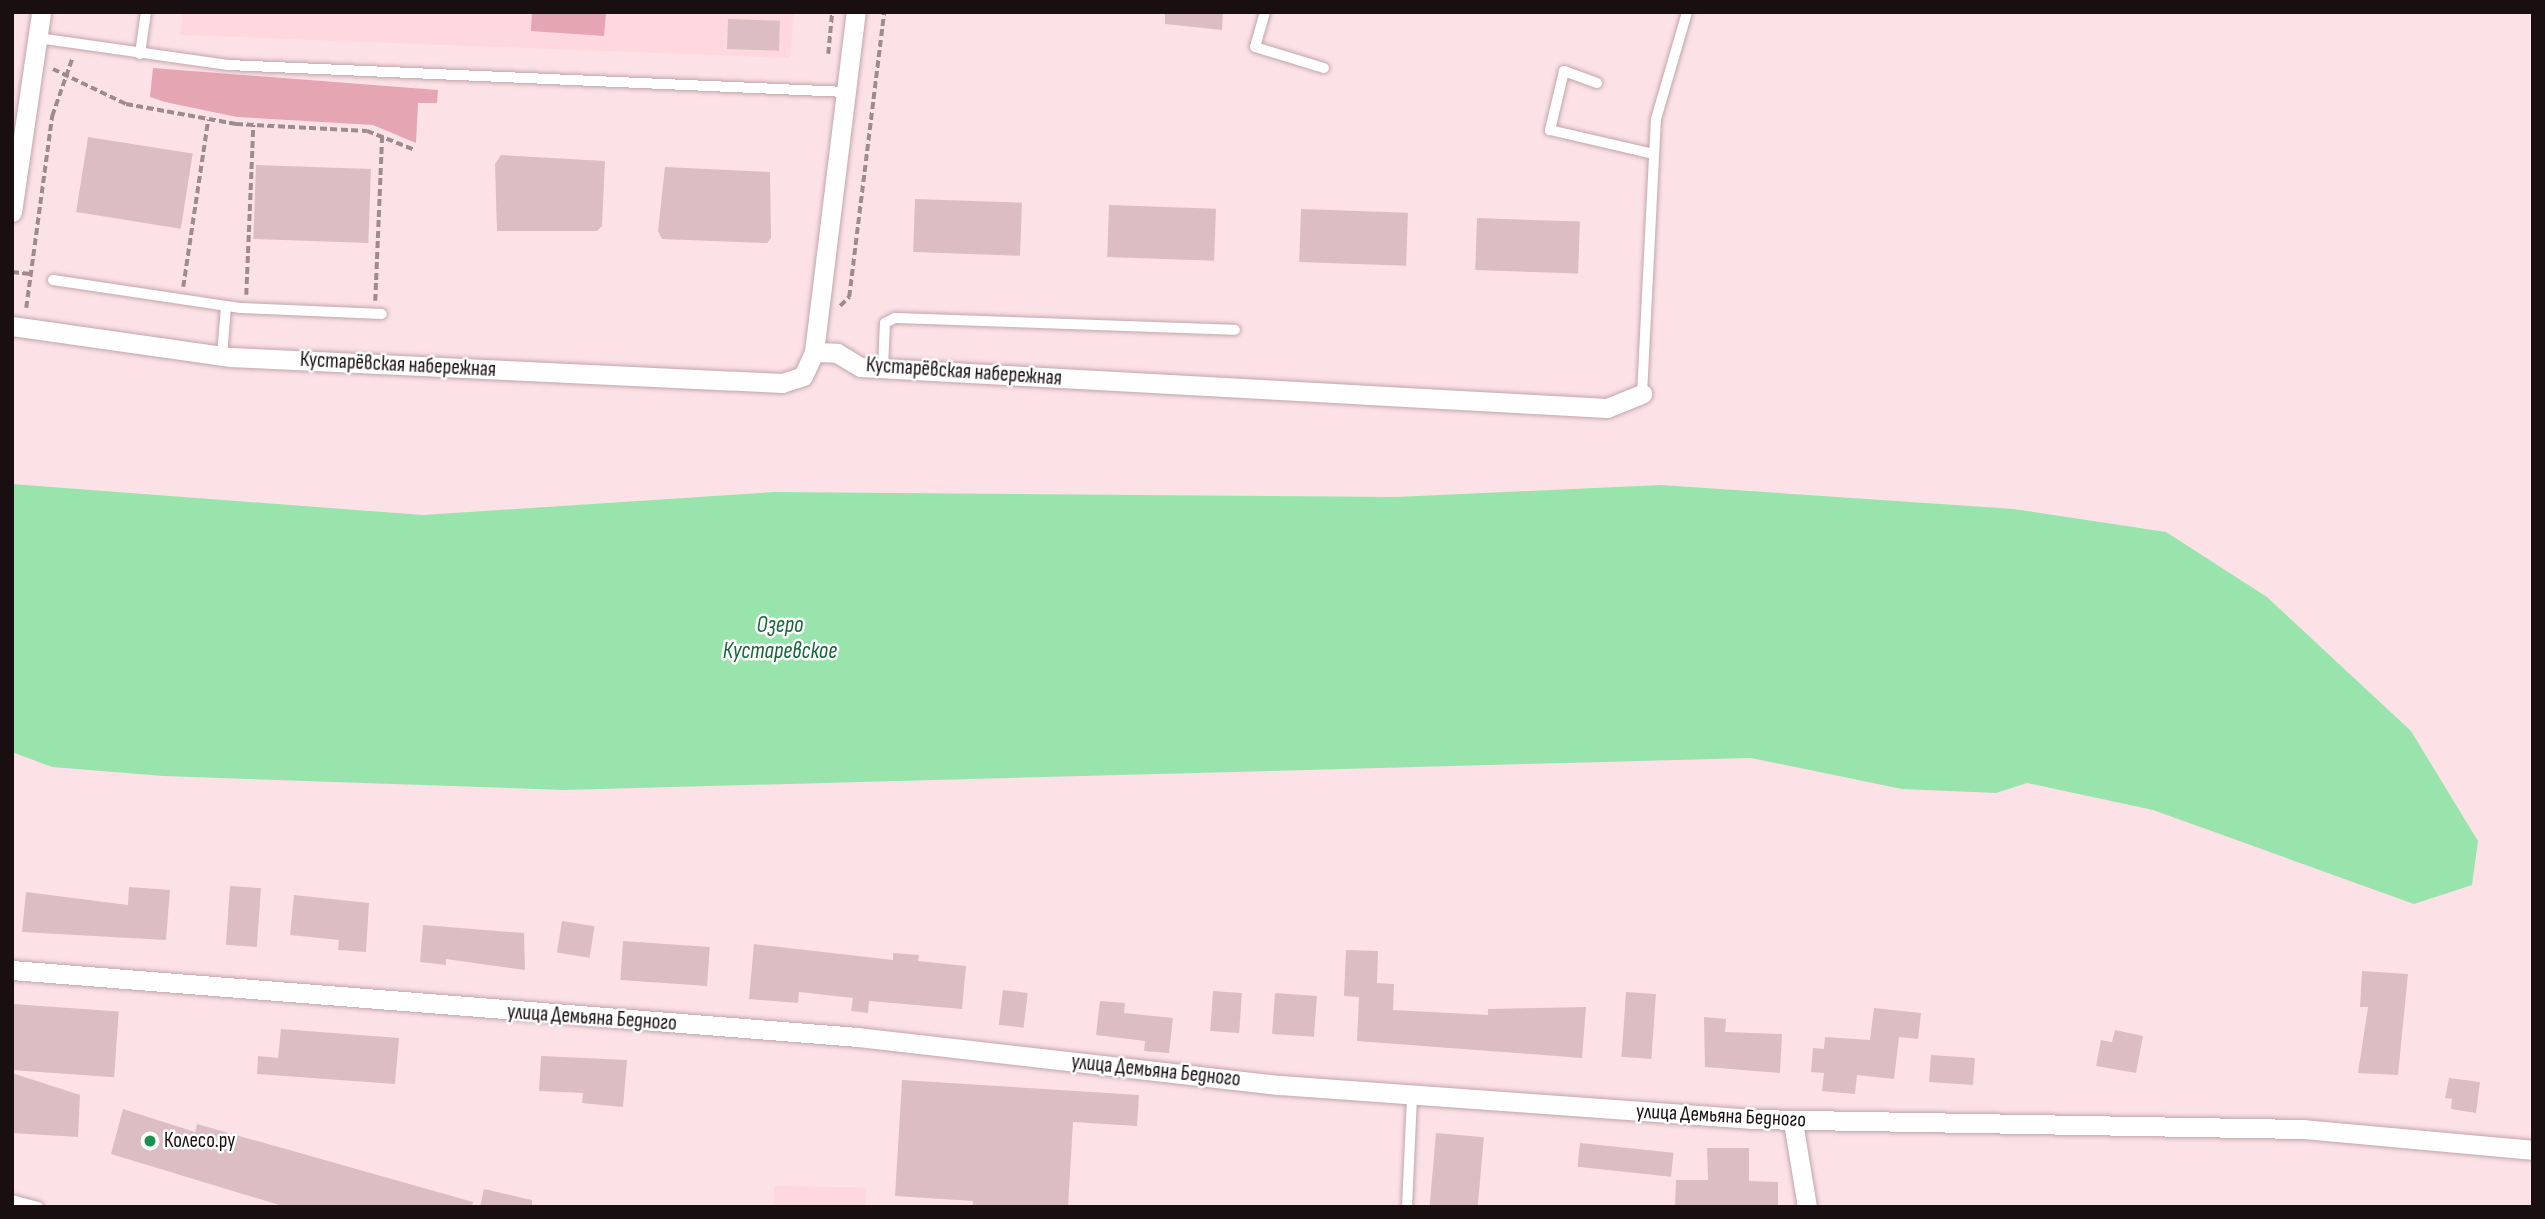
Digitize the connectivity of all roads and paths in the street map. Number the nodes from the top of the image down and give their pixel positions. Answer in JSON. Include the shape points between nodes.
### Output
{"nodes":[{"id":1,"x":41,"y":12,"type":"edge"},
{"id":2,"x":146,"y":12,"type":"edge"},
{"id":3,"x":832,"y":12,"type":"edge"},
{"id":4,"x":856,"y":12,"type":"edge"},
{"id":5,"x":884,"y":12,"type":"edge"},
{"id":6,"x":1265,"y":12,"type":"edge"},
{"id":7,"x":1687,"y":12,"type":"edge"},
{"id":8,"x":38,"y":38,"type":"junction"},
{"id":9,"x":75,"y":44,"type":"junction"},
{"id":10,"x":140,"y":54,"type":"junction"},
{"id":11,"x":35,"y":58,"type":"junction"},
{"id":12,"x":1324,"y":68,"type":"dead end"},
{"id":13,"x":68,"y":77,"type":"junction"},
{"id":14,"x":1597,"y":83,"type":"dead end"},
{"id":15,"x":825,"y":91,"type":"junction"},
{"id":16,"x":846,"y":92,"type":"junction"},
{"id":17,"x":208,"y":120,"type":"junction"},
{"id":18,"x":253,"y":125,"type":"junction"},
{"id":19,"x":382,"y":136,"type":"junction"},
{"id":20,"x":415,"y":150,"type":"dead end"},
{"id":21,"x":1654,"y":154,"type":"junction"},
{"id":22,"x":12,"y":212,"type":"edge"},
{"id":23,"x":12,"y":272,"type":"edge"},
{"id":24,"x":31,"y":274,"type":"junction"},
{"id":25,"x":53,"y":280,"type":"dead end"},
{"id":26,"x":181,"y":299,"type":"junction"},
{"id":27,"x":820,"y":305,"type":"junction"},
{"id":28,"x":226,"y":306,"type":"junction"},
{"id":29,"x":245,"y":308,"type":"junction"},
{"id":30,"x":378,"y":314,"type":"joint"},
{"id":31,"x":18,"y":327,"type":"edge"},
{"id":32,"x":1235,"y":330,"type":"dead end"},
{"id":33,"x":814,"y":352,"type":"junction"},
{"id":34,"x":222,"y":356,"type":"junction"},
{"id":35,"x":883,"y":368,"type":"junction"},
{"id":36,"x":1642,"y":394,"type":"joint"},
{"id":37,"x":12,"y":970,"type":"edge"},
{"id":38,"x":1412,"y":1095,"type":"junction"},
{"id":39,"x":1793,"y":1122,"type":"junction"},
{"id":40,"x":2533,"y":1150,"type":"edge"},
{"id":41,"x":12,"y":1200,"type":"edge"},
{"id":42,"x":37,"y":1207,"type":"edge"},
{"id":43,"x":1407,"y":1207,"type":"edge"},
{"id":44,"x":1807,"y":1207,"type":"edge"}],
"edges":[{"from":1,"to":8,"type":"street"},
{"from":2,"to":10,"type":"lane"},
{"from":3,"to":15,"type":"path"},
{"from":4,"to":16,"type":"street"},
{"from":5,"to":27,"type":"path","via":[[849,297],[843,306]]},
{"from":6,"to":12,"type":"lane","via":[[1255,47]]},
{"from":7,"to":21,"type":"lane","via":[[1656,119]]},
{"from":8,"to":9,"type":"lane"},
{"from":8,"to":11,"type":"street"},
{"from":9,"to":10,"type":"lane"},
{"from":9,"to":13,"type":"path"},
{"from":10,"to":15,"type":"lane","via":[[243,65]]},
{"from":11,"to":13,"type":"path"},
{"from":11,"to":22,"type":"street"},
{"from":13,"to":17,"type":"path","via":[[115,100]]},
{"from":13,"to":24,"type":"path","via":[[52,116]]},
{"from":14,"to":21,"type":"lane","via":[[1564,71],[1550,130]]},
{"from":15,"to":16,"type":"lane"},
{"from":16,"to":27,"type":"street"},
{"from":17,"to":18,"type":"path"},
{"from":17,"to":26,"type":"path"},
{"from":18,"to":19,"type":"path"},
{"from":18,"to":29,"type":"path"},
{"from":19,"to":20,"type":"path"},
{"from":19,"to":30,"type":"path"},
{"from":21,"to":36,"type":"lane"},
{"from":23,"to":24,"type":"path"},
{"from":24,"to":31,"type":"path"},
{"from":25,"to":26,"type":"lane"},
{"from":26,"to":28,"type":"lane"},
{"from":27,"to":33,"type":"street"},
{"from":28,"to":29,"type":"lane"},
{"from":28,"to":34,"type":"lane"},
{"from":29,"to":30,"type":"lane"},
{"from":31,"to":34,"type":"street","name":"Кустарёвская набережная"},
{"from":32,"to":35,"type":"lane","via":[[895,318],[885,323]]},
{"from":33,"to":34,"type":"street","name":"Кустарёвская набережная","via":[[803,376],[782,383]]},
{"from":33,"to":35,"type":"street","name":"Кустарёвская набережная","via":[[837,353],[860,368]]},
{"from":35,"to":36,"type":"street","name":"Кустарёвская набережная","via":[[1607,408]]},
{"from":37,"to":38,"type":"street","name":"улица Демьяна Бедного","via":[[857,1037]]},
{"from":38,"to":39,"type":"street","name":"улица Демьяна Бедного"},
{"from":38,"to":43,"type":"lane"},
{"from":39,"to":40,"type":"street","name":"улица Демьяна Бедного","via":[[1920,1119],[2303,1129]]},
{"from":39,"to":44,"type":"street"},
{"from":41,"to":42,"type":"lane"}]}
